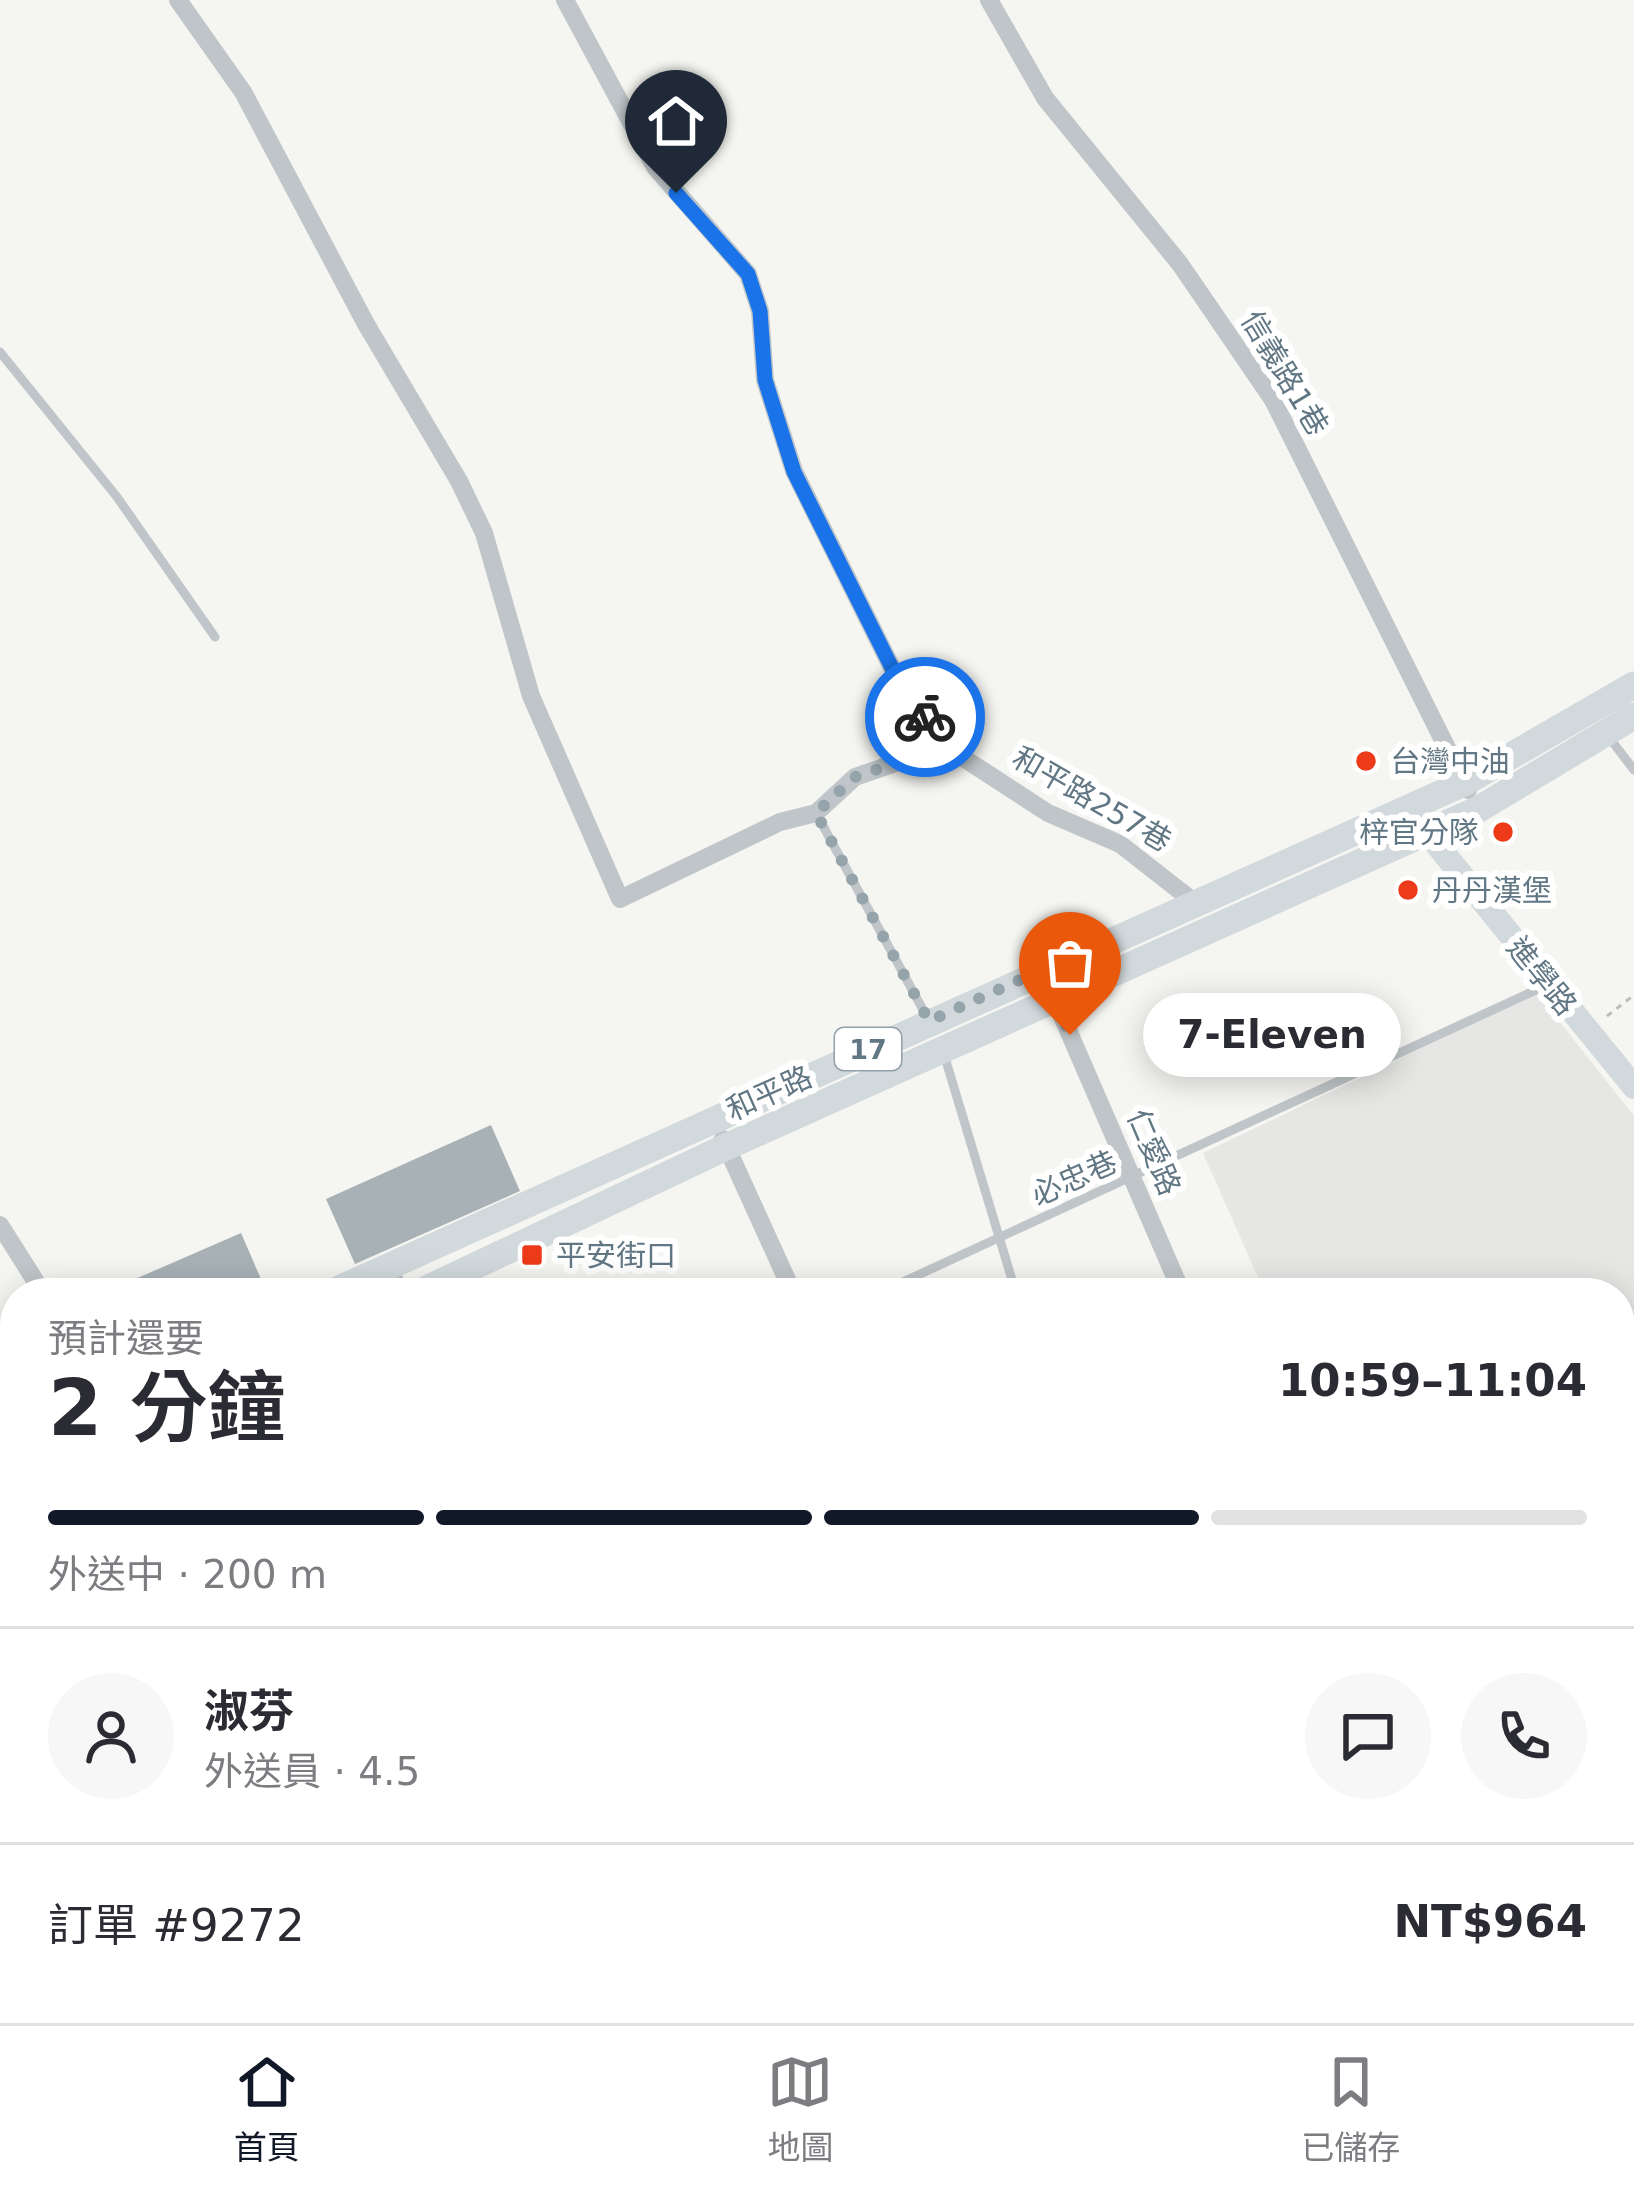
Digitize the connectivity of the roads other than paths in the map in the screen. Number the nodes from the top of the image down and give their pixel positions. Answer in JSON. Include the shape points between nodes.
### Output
{"nodes":[{"id":1,"x":178,"y":0,"type":"edge"},
{"id":2,"x":565,"y":0,"type":"edge"},
{"id":3,"x":989,"y":0,"type":"edge"},
{"id":4,"x":0,"y":352,"type":"edge"},
{"id":5,"x":215,"y":638,"type":"dead end"},
{"id":6,"x":1634,"y":685,"type":"edge"},
{"id":7,"x":1634,"y":716,"type":"edge"},
{"id":8,"x":1606,"y":734,"type":"junction"},
{"id":9,"x":945,"y":746,"type":"junction"},
{"id":10,"x":1634,"y":770,"type":"edge"},
{"id":11,"x":1465,"y":783,"type":"junction"},
{"id":12,"x":1407,"y":807,"type":"junction"},
{"id":13,"x":1479,"y":809,"type":"junction"},
{"id":14,"x":816,"y":813,"type":"junction"},
{"id":15,"x":1426,"y":833,"type":"junction"},
{"id":16,"x":1192,"y":901,"type":"junction"},
{"id":17,"x":1042,"y":970,"type":"junction"},
{"id":18,"x":1549,"y":984,"type":"junction"},
{"id":19,"x":1055,"y":999,"type":"junction"},
{"id":20,"x":929,"y":1021,"type":"junction"},
{"id":21,"x":943,"y":1052,"type":"junction"},
{"id":22,"x":1634,"y":1087,"type":"edge"},
{"id":23,"x":715,"y":1118,"type":"junction"},
{"id":24,"x":726,"y":1147,"type":"junction"},
{"id":25,"x":1132,"y":1178,"type":"junction"},
{"id":26,"x":0,"y":1225,"type":"edge"},
{"id":27,"x":999,"y":1238,"type":"junction"},
{"id":28,"x":387,"y":1266,"type":"junction"},
{"id":29,"x":34,"y":1278,"type":"edge"},
{"id":30,"x":362,"y":1278,"type":"edge"},
{"id":31,"x":393,"y":1278,"type":"edge"},
{"id":32,"x":450,"y":1278,"type":"edge"},
{"id":33,"x":786,"y":1278,"type":"edge"},
{"id":34,"x":912,"y":1278,"type":"edge"},
{"id":35,"x":1011,"y":1278,"type":"edge"},
{"id":36,"x":1175,"y":1278,"type":"edge"}],
"edges":[{"from":1,"to":14,"type":"street","via":[[243,92],[459,481],[484,533],[532,696],[620,899],[780,822]]},
{"from":2,"to":9,"type":"street","name":"和平路257巷","via":[[655,167],[748,274],[765,380],[794,472],[896,676]]},
{"from":3,"to":11,"type":"street","name":"信義路1巷","via":[[1045,98],[1180,264],[1273,400]]},
{"from":4,"to":5,"type":"lane","via":[[117,497]]},
{"from":6,"to":11,"type":"main road","number":"17"},
{"from":7,"to":8,"type":"main road","number":"17"},
{"from":8,"to":10,"type":"lane"},
{"from":8,"to":13,"type":"main road","number":"17"},
{"from":9,"to":14,"type":"street","via":[[855,777]]},
{"from":9,"to":16,"type":"street","name":"和平路257巷","via":[[1048,813],[1120,844]]},
{"from":11,"to":12,"type":"main road","number":"17"},
{"from":11,"to":13,"type":"street","name":"信義路1巷"},
{"from":12,"to":15,"type":"street","name":"進學路"},
{"from":12,"to":16,"type":"main road","name":"和平路","number":"17"},
{"from":13,"to":15,"type":"main road","number":"17"},
{"from":14,"to":20,"type":"lane"},
{"from":15,"to":18,"type":"street","name":"進學路"},
{"from":15,"to":19,"type":"main road","name":"和平路","number":"17"},
{"from":16,"to":17,"type":"main road","name":"和平路","number":"17"},
{"from":17,"to":19,"type":"street","name":"仁愛路"},
{"from":17,"to":20,"type":"main road","name":"和平路","number":"17"},
{"from":18,"to":22,"type":"street","name":"進學路"},
{"from":18,"to":25,"type":"lane","name":"必忠巷"},
{"from":19,"to":21,"type":"main road","name":"和平路","number":"17"},
{"from":19,"to":25,"type":"street","name":"仁愛路"},
{"from":20,"to":23,"type":"main road","name":"和平路","number":"17"},
{"from":21,"to":24,"type":"main road","name":"和平路","number":"17"},
{"from":21,"to":27,"type":"lane"},
{"from":23,"to":24,"type":"street"},
{"from":23,"to":28,"type":"main road","name":"和平路","number":"17"},
{"from":24,"to":32,"type":"main road","name":"和平路","number":"17"},
{"from":24,"to":33,"type":"street"},
{"from":25,"to":27,"type":"lane","name":"必忠巷"},
{"from":25,"to":36,"type":"street","name":"仁愛路"},
{"from":26,"to":29,"type":"street"},
{"from":27,"to":34,"type":"lane","name":"必忠巷"},
{"from":27,"to":35,"type":"lane"},
{"from":28,"to":30,"type":"main road","name":"和平路","number":"17"},
{"from":28,"to":31,"type":"street"}]}
